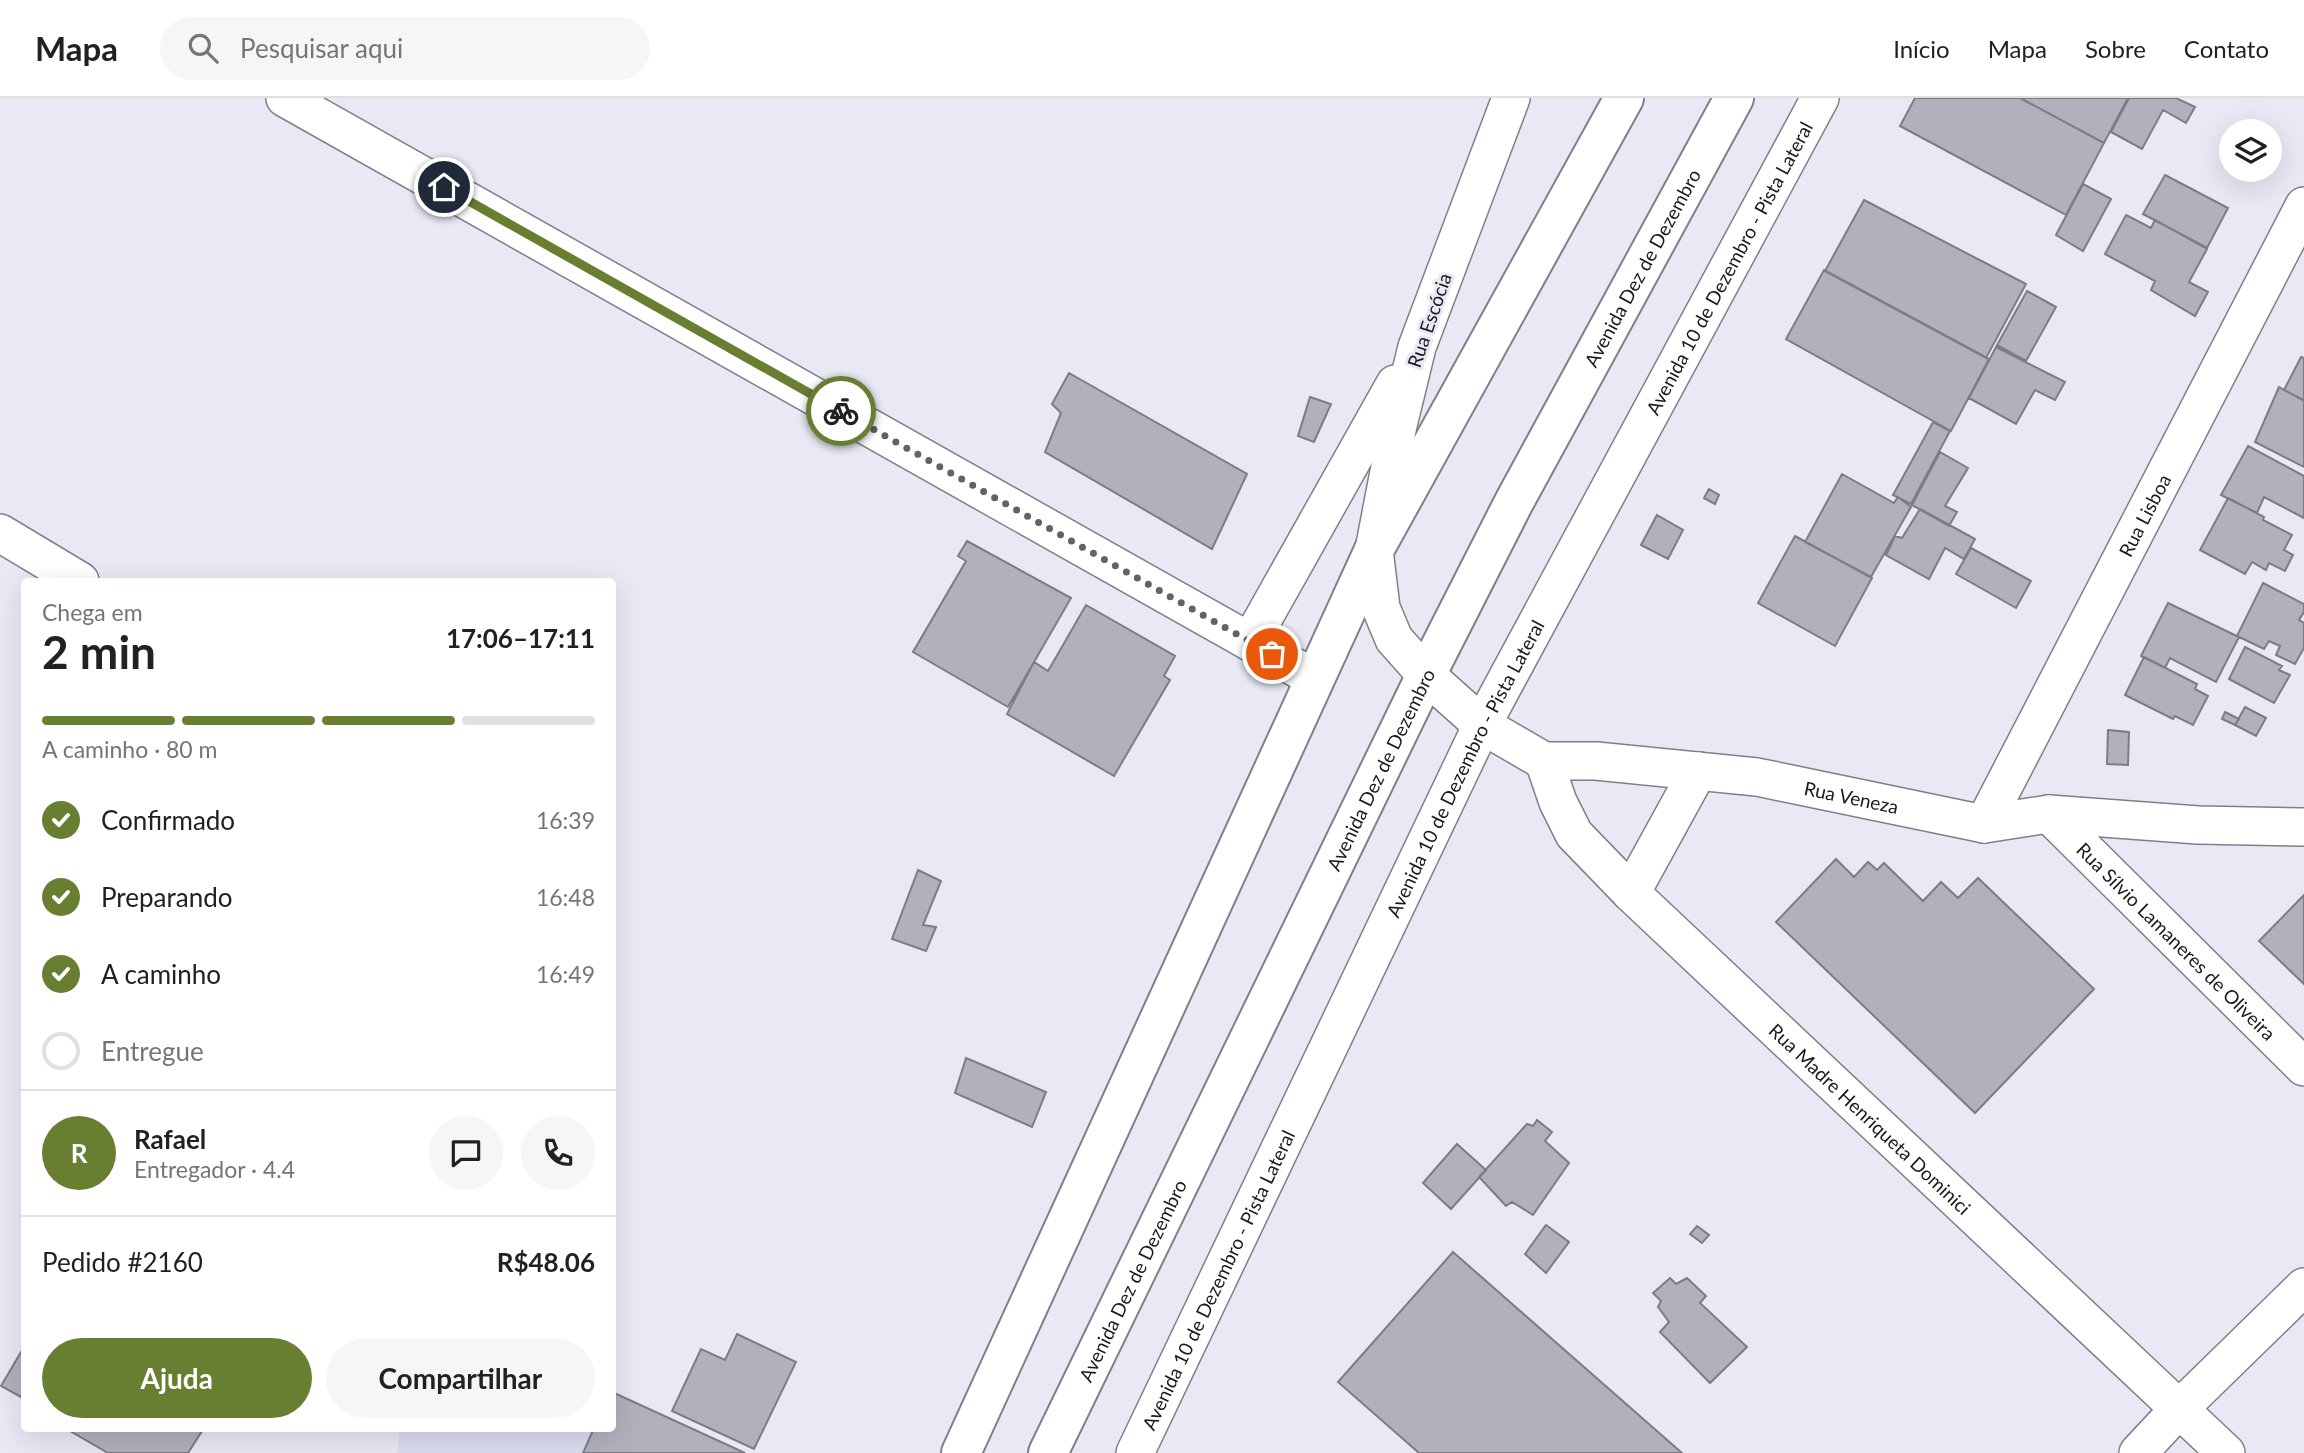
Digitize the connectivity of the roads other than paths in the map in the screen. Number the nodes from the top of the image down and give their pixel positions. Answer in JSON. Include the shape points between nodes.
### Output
{"nodes":[{"id":1,"x":285,"y":98,"type":"edge"},
{"id":2,"x":1511,"y":98,"type":"edge"},
{"id":3,"x":1624,"y":98,"type":"edge"},
{"id":4,"x":1734,"y":98,"type":"edge"},
{"id":5,"x":1820,"y":98,"type":"edge"},
{"id":6,"x":2304,"y":206,"type":"edge"},
{"id":7,"x":1417,"y":347,"type":"junction"},
{"id":8,"x":0,"y":533,"type":"edge"},
{"id":9,"x":1374,"y":550,"type":"junction"},
{"id":10,"x":75,"y":578,"type":"edge"},
{"id":11,"x":1250,"y":642,"type":"junction"},
{"id":12,"x":1426,"y":675,"type":"junction"},
{"id":13,"x":1314,"y":678,"type":"junction"},
{"id":14,"x":1482,"y":725,"type":"junction"},
{"id":15,"x":1544,"y":761,"type":"junction"},
{"id":16,"x":1698,"y":771,"type":"junction"},
{"id":17,"x":2049,"y":814,"type":"junction"},
{"id":18,"x":1984,"y":824,"type":"junction"},
{"id":19,"x":2304,"y":827,"type":"edge"},
{"id":20,"x":1631,"y":893,"type":"junction"},
{"id":21,"x":2304,"y":1067,"type":"edge"},
{"id":22,"x":2304,"y":1287,"type":"edge"},
{"id":23,"x":2179,"y":1409,"type":"junction"},
{"id":24,"x":1145,"y":1448,"type":"edge"},
{"id":25,"x":961,"y":1453,"type":"edge"},
{"id":26,"x":1048,"y":1453,"type":"edge"},
{"id":27,"x":2138,"y":1453,"type":"edge"},
{"id":28,"x":2226,"y":1453,"type":"edge"}],
"edges":[{"from":1,"to":11,"type":"street"},
{"from":2,"to":7,"type":"street","name":"Rua Escócia"},
{"from":3,"to":9,"type":"highway"},
{"from":4,"to":12,"type":"highway","name":"Avenida Dez de Dezembro","via":[[1514,502]]},
{"from":5,"to":14,"type":"street","name":"Avenida 10 de Dezembro - Pista Lateral"},
{"from":6,"to":18,"type":"street","name":"Rua Lisboa"},
{"from":7,"to":9,"type":"street","name":"Rua Escócia"},
{"from":7,"to":11,"type":"street"},
{"from":8,"to":10,"type":"street"},
{"from":9,"to":12,"type":"street","name":"Rua Escócia","via":[[1381,608],[1394,639]]},
{"from":9,"to":13,"type":"highway"},
{"from":11,"to":13,"type":"street"},
{"from":12,"to":14,"type":"street"},
{"from":12,"to":26,"type":"highway","name":"Avenida Dez de Dezembro"},
{"from":13,"to":25,"type":"highway"},
{"from":14,"to":15,"type":"street"},
{"from":14,"to":24,"type":"street","name":"Avenida 10 de Dezembro - Pista Lateral"},
{"from":15,"to":16,"type":"street","name":"Rua Veneza"},
{"from":15,"to":20,"type":"street","name":"Rua Madre Henriqueta Dominici","via":[[1574,834]]},
{"from":16,"to":18,"type":"street","name":"Rua Veneza","via":[[1757,777]]},
{"from":16,"to":20,"type":"street"},
{"from":17,"to":18,"type":"street","name":"Rua Veneza"},
{"from":17,"to":19,"type":"street","name":"Rua Veneza"},
{"from":17,"to":21,"type":"street","name":"Rua Sílvio Lamaneres de Oliveira"},
{"from":20,"to":23,"type":"street","name":"Rua Madre Henriqueta Dominici"},
{"from":22,"to":23,"type":"street"},
{"from":23,"to":27,"type":"street"},
{"from":23,"to":28,"type":"street","name":"Rua Madre Henriqueta Dominici"}]}
